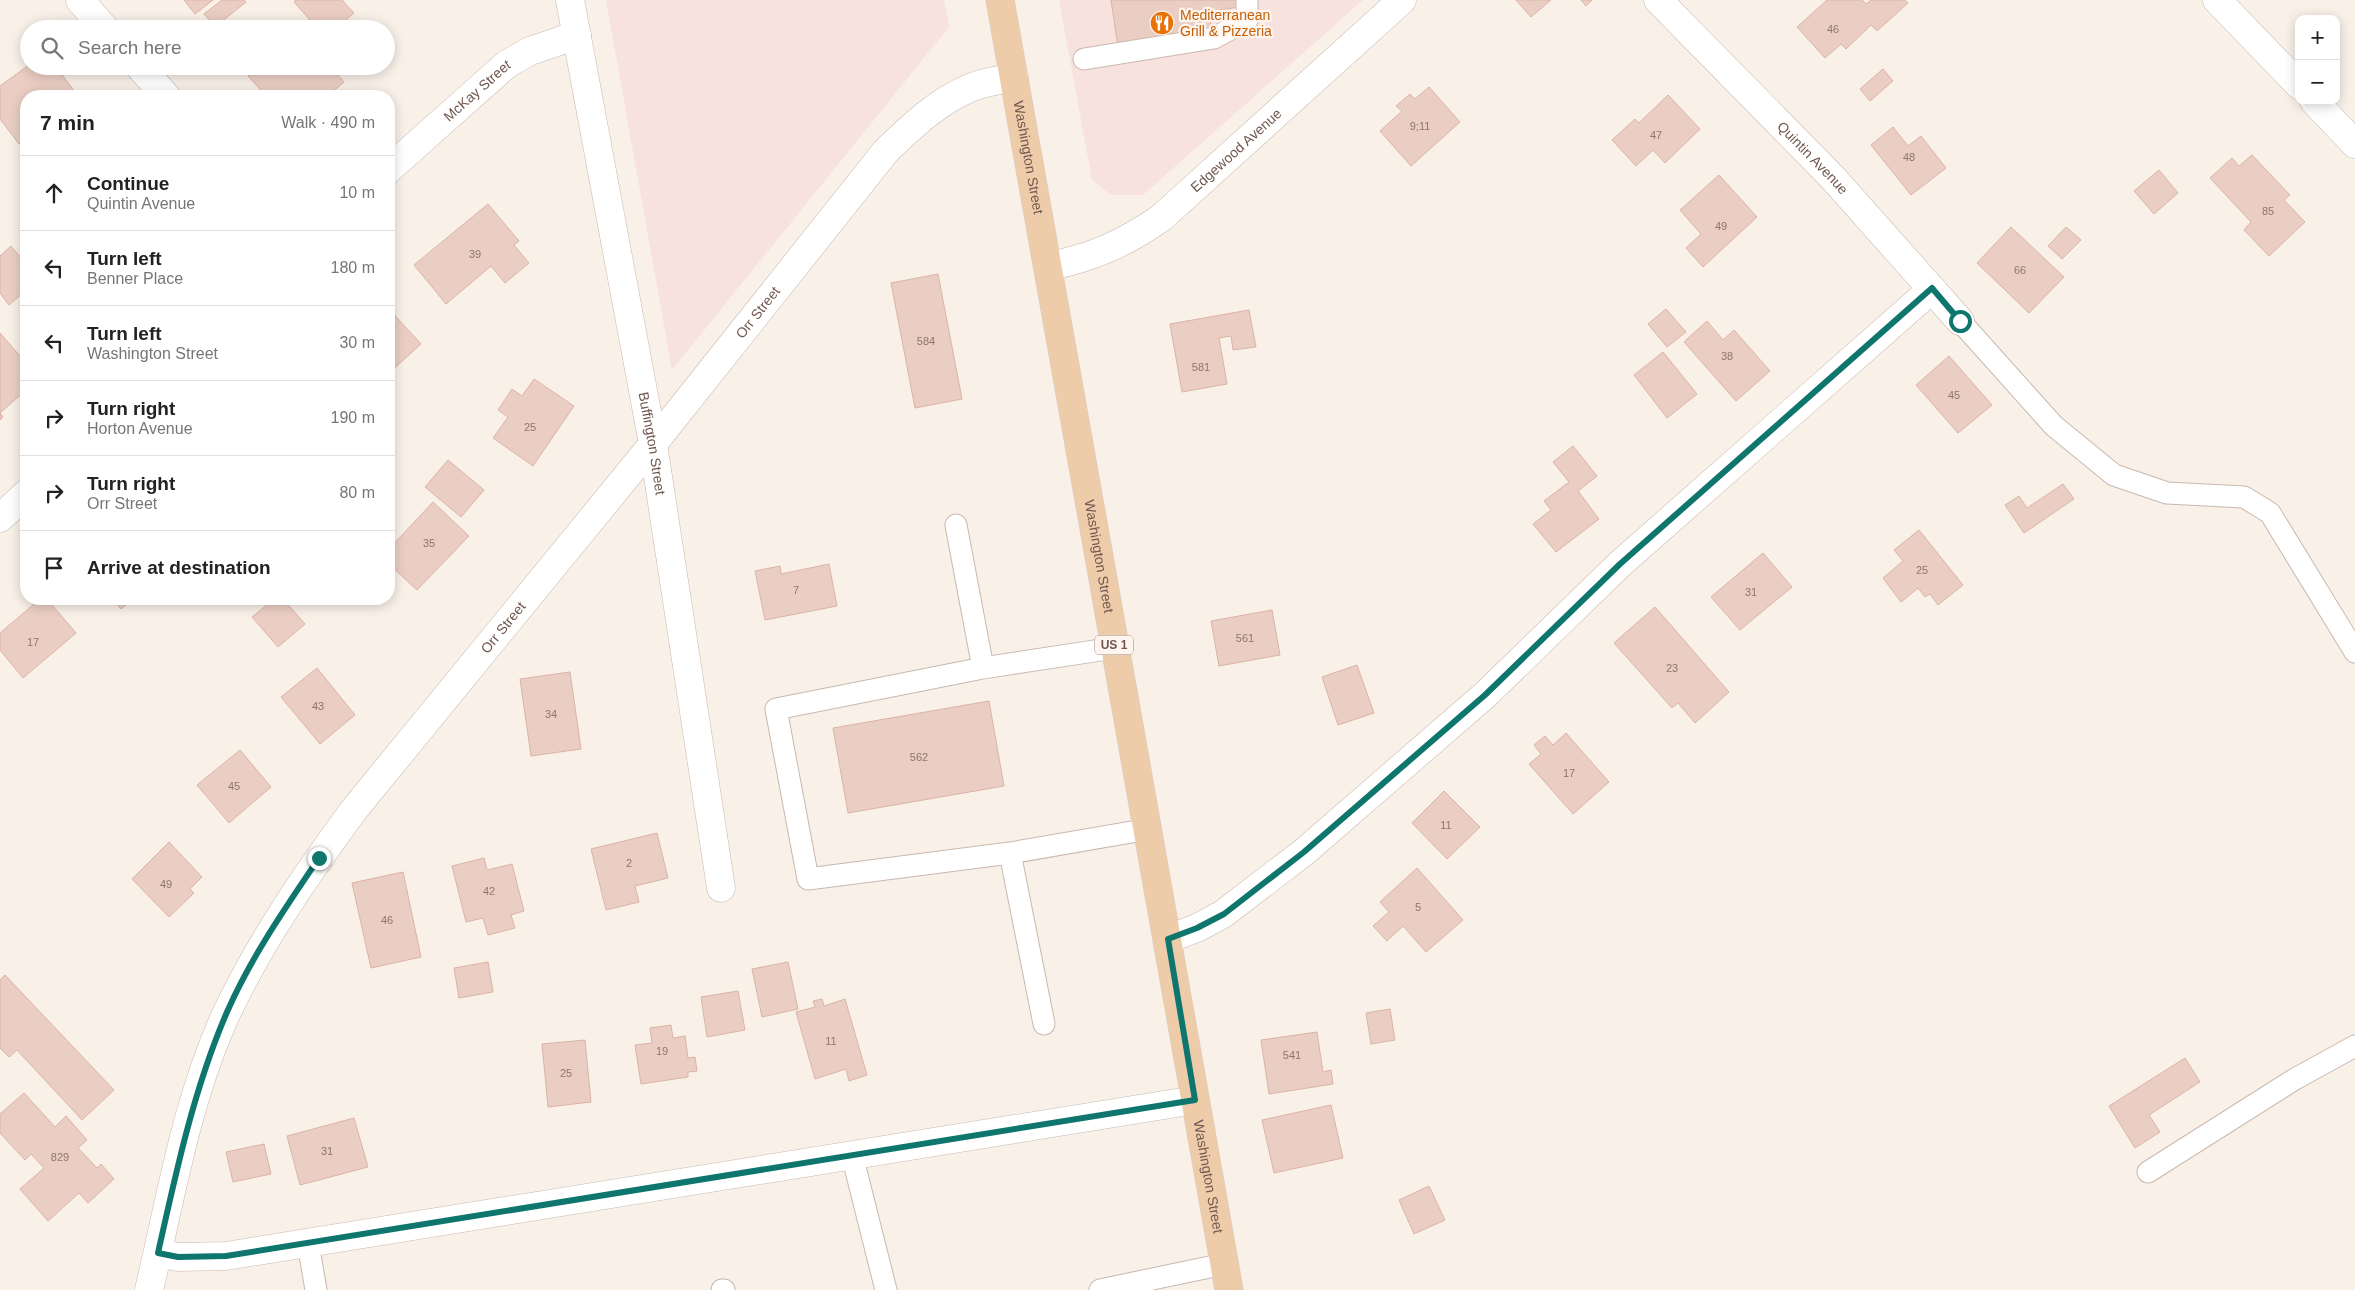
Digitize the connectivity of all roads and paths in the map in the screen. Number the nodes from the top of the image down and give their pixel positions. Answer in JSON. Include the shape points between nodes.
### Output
{"nodes":[{"id":1,"x":80,"y":0,"type":"edge"},
{"id":2,"x":570,"y":0,"type":"edge"},
{"id":3,"x":1000,"y":0,"type":"edge"},
{"id":4,"x":1247,"y":0,"type":"edge"},
{"id":5,"x":1402,"y":0,"type":"edge"},
{"id":6,"x":1658,"y":0,"type":"edge"},
{"id":7,"x":2217,"y":0,"type":"edge"},
{"id":8,"x":98,"y":20,"type":"edge"},
{"id":9,"x":577,"y":35,"type":"junction"},
{"id":10,"x":1084,"y":59,"type":"dead end"},
{"id":11,"x":147,"y":75,"type":"edge"},
{"id":12,"x":1014,"y":77,"type":"junction"},
{"id":13,"x":2295,"y":81,"type":"edge"},
{"id":14,"x":161,"y":90,"type":"edge"},
{"id":15,"x":2318,"y":105,"type":"edge"},
{"id":16,"x":2355,"y":144,"type":"edge"},
{"id":17,"x":395,"y":164,"type":"edge"},
{"id":18,"x":1049,"y":266,"type":"junction"},
{"id":19,"x":1932,"y":288,"type":"junction"},
{"id":20,"x":1960,"y":321,"type":"joint"},
{"id":21,"x":653,"y":444,"type":"junction"},
{"id":22,"x":20,"y":500,"type":"edge"},
{"id":23,"x":0,"y":518,"type":"edge"},
{"id":24,"x":956,"y":525,"type":"dead end"},
{"id":25,"x":1114,"y":648,"type":"junction"},
{"id":26,"x":2355,"y":652,"type":"edge"},
{"id":27,"x":983,"y":668,"type":"junction"},
{"id":28,"x":1149,"y":829,"type":"junction"},
{"id":29,"x":1010,"y":853,"type":"junction"},
{"id":30,"x":721,"y":888,"type":"dead end"},
{"id":31,"x":1168,"y":939,"type":"junction"},
{"id":32,"x":1044,"y":1024,"type":"dead end"},
{"id":33,"x":2355,"y":1046,"type":"edge"},
{"id":34,"x":1195,"y":1100,"type":"junction"},
{"id":35,"x":852,"y":1155,"type":"junction"},
{"id":36,"x":2148,"y":1172,"type":"dead end"},
{"id":37,"x":308,"y":1243,"type":"junction"},
{"id":38,"x":158,"y":1253,"type":"junction"},
{"id":39,"x":1227,"y":1277,"type":"edge"},
{"id":40,"x":1136,"y":1286,"type":"edge"},
{"id":41,"x":149,"y":1290,"type":"edge"},
{"id":42,"x":316,"y":1290,"type":"edge"},
{"id":43,"x":886,"y":1290,"type":"edge"},
{"id":44,"x":1100,"y":1290,"type":"edge"}],
"edges":[{"from":1,"to":8,"type":"street"},
{"from":2,"to":9,"type":"street","name":"Buffington Street"},
{"from":3,"to":12,"type":"main road","name":"Washington Street","number":"US 1"},
{"from":4,"to":10,"type":"lane","via":[[1247,20],[1214,38]]},
{"from":5,"to":18,"type":"street","name":"Edgewood Avenue","via":[[1161,218],[1109,250]]},
{"from":6,"to":19,"type":"street","name":"Quintin Avenue","via":[[1833,178]]},
{"from":7,"to":13,"type":"street"},
{"from":9,"to":17,"type":"street","name":"McKay Street","via":[[546,44],[507,64]]},
{"from":9,"to":21,"type":"street","name":"Buffington Street"},
{"from":11,"to":14,"type":"street"},
{"from":12,"to":18,"type":"main road","name":"Washington Street","number":"US 1"},
{"from":12,"to":21,"type":"street","name":"Orr Street","via":[[973,86],[941,103],[886,151]]},
{"from":15,"to":16,"type":"street"},
{"from":18,"to":25,"type":"main road","name":"Washington Street","number":"US 1"},
{"from":19,"to":20,"type":"street","name":"Quintin Avenue"},
{"from":19,"to":31,"type":"street","via":[[1620,564],[1485,695],[1304,852],[1224,914]]},
{"from":20,"to":26,"type":"lane","via":[[2054,426],[2114,475],[2167,493],[2244,497],[2270,513]]},
{"from":21,"to":30,"type":"street","name":"Buffington Street"},
{"from":21,"to":38,"type":"street","name":"Orr Street","via":[[353,811],[253,960],[227,1011],[208,1060]]},
{"from":22,"to":23,"type":"street"},
{"from":24,"to":27,"type":"lane"},
{"from":25,"to":27,"type":"lane"},
{"from":25,"to":28,"type":"main road","name":"Washington Street","number":"US 1"},
{"from":27,"to":29,"type":"lane","via":[[776,708],[808,879]]},
{"from":28,"to":29,"type":"lane"},
{"from":28,"to":31,"type":"main road","name":"Washington Street","number":"US 1"},
{"from":29,"to":32,"type":"lane"},
{"from":31,"to":34,"type":"main road","name":"Washington Street","number":"US 1"},
{"from":33,"to":36,"type":"lane","via":[[2295,1079]]},
{"from":34,"to":35,"type":"street"},
{"from":34,"to":39,"type":"main road","name":"Washington Street","number":"US 1"},
{"from":35,"to":37,"type":"street"},
{"from":35,"to":43,"type":"lane"},
{"from":37,"to":38,"type":"street","via":[[201,1258]]},
{"from":37,"to":42,"type":"lane"},
{"from":38,"to":41,"type":"street","name":"Orr Street"},
{"from":39,"to":40,"type":"lane"},
{"from":40,"to":44,"type":"lane"}]}
